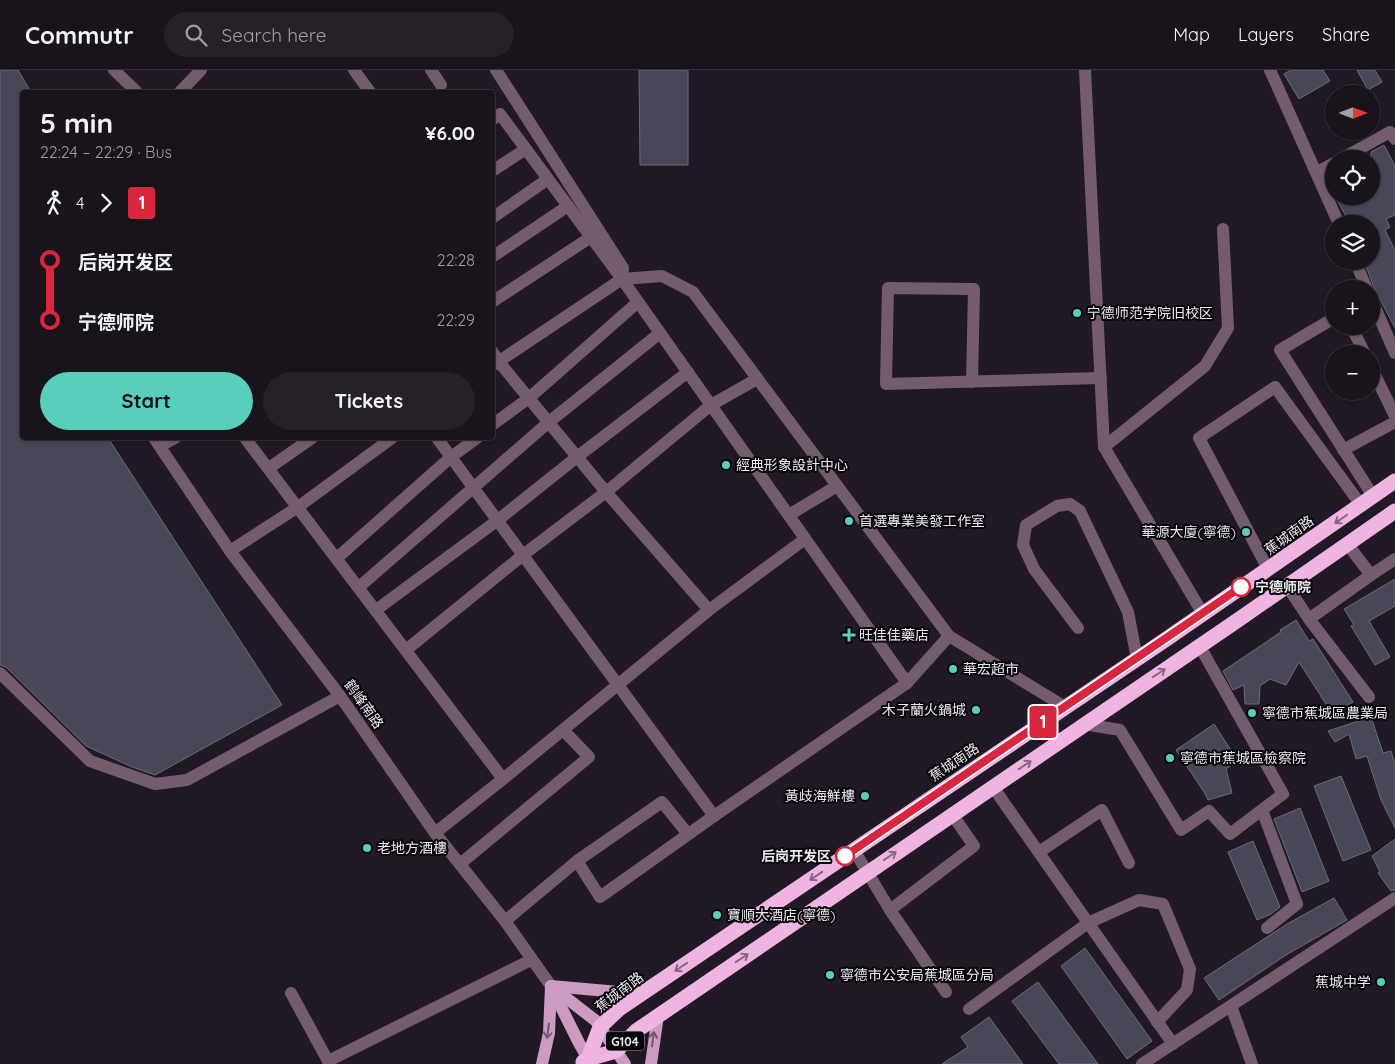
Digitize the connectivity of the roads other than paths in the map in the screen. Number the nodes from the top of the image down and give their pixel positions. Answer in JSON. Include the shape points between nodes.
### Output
{"nodes":[{"id":1,"x":114,"y":70,"type":"edge"},
{"id":2,"x":201,"y":70,"type":"edge"},
{"id":3,"x":354,"y":70,"type":"edge"},
{"id":4,"x":431,"y":70,"type":"edge"},
{"id":5,"x":496,"y":70,"type":"edge"},
{"id":6,"x":1085,"y":70,"type":"edge"},
{"id":7,"x":1270,"y":70,"type":"edge"},
{"id":8,"x":441,"y":85,"type":"dead end"},
{"id":9,"x":135,"y":90,"type":"edge"},
{"id":10,"x":182,"y":90,"type":"edge"},
{"id":11,"x":369,"y":90,"type":"edge"},
{"id":12,"x":495,"y":118,"type":"edge"},
{"id":13,"x":1395,"y":139,"type":"edge"},
{"id":14,"x":526,"y":149,"type":"junction"},
{"id":15,"x":1358,"y":150,"type":"edge"},
{"id":16,"x":1325,"y":168,"type":"edge"},
{"id":17,"x":495,"y":169,"type":"edge"},
{"id":18,"x":1317,"y":172,"type":"junction"},
{"id":19,"x":548,"y":179,"type":"junction"},
{"id":20,"x":568,"y":206,"type":"junction"},
{"id":21,"x":1335,"y":215,"type":"edge"},
{"id":22,"x":495,"y":216,"type":"edge"},
{"id":23,"x":1223,"y":229,"type":"dead end"},
{"id":24,"x":591,"y":237,"type":"junction"},
{"id":25,"x":495,"y":255,"type":"edge"},
{"id":26,"x":622,"y":279,"type":"junction"},
{"id":27,"x":495,"y":300,"type":"edge"},
{"id":28,"x":638,"y":302,"type":"junction"},
{"id":29,"x":1380,"y":319,"type":"edge"},
{"id":30,"x":1325,"y":323,"type":"edge"},
{"id":31,"x":660,"y":334,"type":"junction"},
{"id":32,"x":1395,"y":353,"type":"edge"},
{"id":33,"x":495,"y":360,"type":"edge"},
{"id":34,"x":688,"y":372,"type":"junction"},
{"id":35,"x":1101,"y":378,"type":"junction"},
{"id":36,"x":757,"y":379,"type":"junction"},
{"id":37,"x":972,"y":382,"type":"junction"},
{"id":38,"x":1380,"y":385,"type":"edge"},
{"id":39,"x":529,"y":398,"type":"junction"},
{"id":40,"x":711,"y":405,"type":"junction"},
{"id":41,"x":1395,"y":416,"type":"edge"},
{"id":42,"x":549,"y":422,"type":"junction"},
{"id":43,"x":1395,"y":422,"type":"edge"},
{"id":44,"x":495,"y":423,"type":"edge"},
{"id":45,"x":248,"y":440,"type":"edge"},
{"id":46,"x":309,"y":440,"type":"edge"},
{"id":47,"x":389,"y":440,"type":"edge"},
{"id":48,"x":438,"y":440,"type":"edge"},
{"id":49,"x":474,"y":440,"type":"edge"},
{"id":50,"x":157,"y":442,"type":"edge"},
{"id":51,"x":1104,"y":447,"type":"junction"},
{"id":52,"x":1343,"y":450,"type":"junction"},
{"id":53,"x":577,"y":456,"type":"junction"},
{"id":54,"x":451,"y":457,"type":"junction"},
{"id":55,"x":269,"y":468,"type":"junction"},
{"id":56,"x":1395,"y":481,"type":"edge"},
{"id":57,"x":837,"y":486,"type":"junction"},
{"id":58,"x":473,"y":487,"type":"junction"},
{"id":59,"x":606,"y":492,"type":"junction"},
{"id":60,"x":1367,"y":501,"type":"junction"},
{"id":61,"x":298,"y":507,"type":"junction"},
{"id":62,"x":1395,"y":511,"type":"edge"},
{"id":63,"x":788,"y":516,"type":"junction"},
{"id":64,"x":498,"y":520,"type":"junction"},
{"id":65,"x":806,"y":539,"type":"junction"},
{"id":66,"x":1348,"y":545,"type":"junction"},
{"id":67,"x":230,"y":551,"type":"junction"},
{"id":68,"x":523,"y":555,"type":"junction"},
{"id":69,"x":337,"y":558,"type":"junction"},
{"id":70,"x":1395,"y":559,"type":"edge"},
{"id":71,"x":1268,"y":569,"type":"junction"},
{"id":72,"x":1371,"y":575,"type":"junction"},
{"id":73,"x":1287,"y":586,"type":"junction"},
{"id":74,"x":359,"y":588,"type":"junction"},
{"id":75,"x":376,"y":610,"type":"junction"},
{"id":76,"x":709,"y":610,"type":"junction"},
{"id":77,"x":1204,"y":614,"type":"junction"},
{"id":78,"x":1309,"y":619,"type":"junction"},
{"id":79,"x":1078,"y":628,"type":"dead end"},
{"id":80,"x":949,"y":636,"type":"junction"},
{"id":81,"x":1199,"y":646,"type":"junction"},
{"id":82,"x":406,"y":650,"type":"junction"},
{"id":83,"x":1138,"y":658,"type":"junction"},
{"id":84,"x":0,"y":673,"type":"edge"},
{"id":85,"x":907,"y":683,"type":"junction"},
{"id":86,"x":618,"y":685,"type":"junction"},
{"id":87,"x":340,"y":696,"type":"junction"},
{"id":88,"x":1369,"y":697,"type":"dead end"},
{"id":89,"x":1066,"y":707,"type":"junction"},
{"id":90,"x":1084,"y":724,"type":"junction"},
{"id":91,"x":563,"y":730,"type":"junction"},
{"id":92,"x":504,"y":779,"type":"junction"},
{"id":93,"x":993,"y":786,"type":"junction"},
{"id":94,"x":1262,"y":810,"type":"junction"},
{"id":95,"x":952,"y":814,"type":"junction"},
{"id":96,"x":714,"y":816,"type":"junction"},
{"id":97,"x":435,"y":833,"type":"junction"},
{"id":98,"x":688,"y":834,"type":"junction"},
{"id":99,"x":854,"y":850,"type":"junction"},
{"id":100,"x":1039,"y":852,"type":"junction"},
{"id":101,"x":577,"y":861,"type":"junction"},
{"id":102,"x":460,"y":864,"type":"junction"},
{"id":103,"x":1129,"y":864,"type":"dead end"},
{"id":104,"x":867,"y":872,"type":"junction"},
{"id":105,"x":1395,"y":898,"type":"edge"},
{"id":106,"x":890,"y":910,"type":"junction"},
{"id":107,"x":505,"y":921,"type":"junction"},
{"id":108,"x":1088,"y":923,"type":"junction"},
{"id":109,"x":1267,"y":928,"type":"dead end"},
{"id":110,"x":530,"y":960,"type":"junction"},
{"id":111,"x":550,"y":986,"type":"junction"},
{"id":112,"x":946,"y":992,"type":"dead end"},
{"id":113,"x":291,"y":993,"type":"dead end"},
{"id":114,"x":641,"y":994,"type":"junction"},
{"id":115,"x":1230,"y":1006,"type":"junction"},
{"id":116,"x":969,"y":1010,"type":"dead end"},
{"id":117,"x":658,"y":1015,"type":"junction"},
{"id":118,"x":1157,"y":1022,"type":"junction"},
{"id":119,"x":600,"y":1027,"type":"junction"},
{"id":120,"x":1173,"y":1044,"type":"junction"},
{"id":121,"x":616,"y":1051,"type":"junction"},
{"id":122,"x":329,"y":1062,"type":"edge"},
{"id":123,"x":587,"y":1062,"type":"edge"},
{"id":124,"x":542,"y":1064,"type":"edge"},
{"id":125,"x":625,"y":1064,"type":"edge"},
{"id":126,"x":651,"y":1064,"type":"edge"},
{"id":127,"x":1142,"y":1064,"type":"edge"},
{"id":128,"x":1252,"y":1064,"type":"edge"}],
"edges":[{"from":1,"to":9,"type":"street"},
{"from":2,"to":10,"type":"street"},
{"from":3,"to":11,"type":"street"},
{"from":4,"to":8,"type":"street"},
{"from":5,"to":26,"type":"street","via":[[623,268]]},
{"from":6,"to":35,"type":"street"},
{"from":7,"to":18,"type":"street"},
{"from":12,"to":14,"type":"street","via":[[500,114]]},
{"from":13,"to":15,"type":"street","via":[[1390,132]]},
{"from":14,"to":17,"type":"street"},
{"from":14,"to":19,"type":"street"},
{"from":16,"to":18,"type":"street"},
{"from":18,"to":21,"type":"street"},
{"from":19,"to":20,"type":"street"},
{"from":19,"to":22,"type":"street"},
{"from":20,"to":24,"type":"street"},
{"from":20,"to":25,"type":"street"},
{"from":23,"to":51,"type":"street","via":[[1228,328],[1206,366]]},
{"from":24,"to":26,"type":"street"},
{"from":24,"to":27,"type":"street"},
{"from":26,"to":28,"type":"street"},
{"from":26,"to":33,"type":"street"},
{"from":26,"to":36,"type":"street","via":[[662,276],[692,292]]},
{"from":28,"to":31,"type":"street"},
{"from":28,"to":39,"type":"street"},
{"from":29,"to":32,"type":"street"},
{"from":30,"to":52,"type":"street","via":[[1280,350]]},
{"from":31,"to":34,"type":"street"},
{"from":31,"to":42,"type":"street"},
{"from":33,"to":39,"type":"street"},
{"from":34,"to":40,"type":"street"},
{"from":34,"to":53,"type":"street"},
{"from":35,"to":37,"type":"street"},
{"from":35,"to":51,"type":"street"},
{"from":36,"to":40,"type":"street"},
{"from":36,"to":57,"type":"street"},
{"from":37,"to":37,"type":"street","via":[[886,384],[888,288],[974,289]]},
{"from":38,"to":41,"type":"street"},
{"from":39,"to":42,"type":"street"},
{"from":39,"to":44,"type":"street"},
{"from":40,"to":59,"type":"street"},
{"from":40,"to":63,"type":"street"},
{"from":42,"to":53,"type":"street"},
{"from":42,"to":58,"type":"street"},
{"from":43,"to":52,"type":"street"},
{"from":45,"to":55,"type":"street"},
{"from":46,"to":55,"type":"street"},
{"from":47,"to":61,"type":"street"},
{"from":48,"to":54,"type":"street"},
{"from":49,"to":54,"type":"street"},
{"from":50,"to":67,"type":"street","name":"鹤峰南路"},
{"from":51,"to":77,"type":"street"},
{"from":52,"to":60,"type":"street"},
{"from":53,"to":59,"type":"street"},
{"from":53,"to":64,"type":"street"},
{"from":54,"to":58,"type":"street"},
{"from":54,"to":69,"type":"street"},
{"from":55,"to":61,"type":"street"},
{"from":56,"to":60,"type":"highway","name":"蕉城南路","number":"G104"},
{"from":57,"to":63,"type":"street"},
{"from":57,"to":80,"type":"street"},
{"from":58,"to":64,"type":"street"},
{"from":58,"to":74,"type":"street"},
{"from":59,"to":68,"type":"street"},
{"from":59,"to":76,"type":"street"},
{"from":60,"to":71,"type":"highway","name":"蕉城南路","number":"G104","one_way":true},
{"from":60,"to":71,"type":"street","via":[[1275,387],[1199,438]]},
{"from":61,"to":67,"type":"street"},
{"from":61,"to":69,"type":"street"},
{"from":62,"to":66,"type":"highway","number":"G104"},
{"from":63,"to":65,"type":"street"},
{"from":64,"to":68,"type":"street"},
{"from":64,"to":75,"type":"street"},
{"from":65,"to":76,"type":"street"},
{"from":65,"to":85,"type":"street"},
{"from":66,"to":72,"type":"street"},
{"from":66,"to":73,"type":"highway","number":"G104"},
{"from":67,"to":87,"type":"street","name":"鹤峰南路"},
{"from":68,"to":82,"type":"street"},
{"from":68,"to":86,"type":"street"},
{"from":69,"to":74,"type":"street"},
{"from":70,"to":72,"type":"street"},
{"from":71,"to":77,"type":"highway","name":"蕉城南路","number":"G104"},
{"from":72,"to":78,"type":"street"},
{"from":73,"to":78,"type":"street"},
{"from":73,"to":81,"type":"highway","number":"G104"},
{"from":74,"to":75,"type":"street"},
{"from":75,"to":82,"type":"street"},
{"from":76,"to":86,"type":"street"},
{"from":77,"to":83,"type":"highway","name":"蕉城南路","number":"G104"},
{"from":78,"to":88,"type":"street"},
{"from":79,"to":83,"type":"street","via":[[1034,570],[1023,545],[1026,525],[1057,506],[1070,504],[1080,510],[1128,612]]},
{"from":80,"to":85,"type":"street"},
{"from":80,"to":89,"type":"street"},
{"from":90,"to":81,"type":"highway","number":"G104","one_way":true},
{"from":81,"to":94,"type":"street","via":[[1283,794]]},
{"from":82,"to":92,"type":"street"},
{"from":83,"to":89,"type":"highway","name":"蕉城南路","number":"G104"},
{"from":84,"to":87,"type":"street","via":[[90,761],[155,784],[187,780]]},
{"from":85,"to":96,"type":"street"},
{"from":86,"to":91,"type":"street"},
{"from":86,"to":96,"type":"street"},
{"from":87,"to":97,"type":"street","name":"鹤峰南路"},
{"from":89,"to":99,"type":"highway","name":"蕉城南路","number":"G104"},
{"from":93,"to":90,"type":"highway","number":"G104","one_way":true},
{"from":90,"to":94,"type":"street","via":[[1120,730],[1181,830],[1209,811],[1230,834]]},
{"from":91,"to":92,"type":"street"},
{"from":91,"to":102,"type":"street","via":[[589,757]]},
{"from":92,"to":97,"type":"street"},
{"from":93,"to":95,"type":"highway","number":"G104"},
{"from":93,"to":100,"type":"street"},
{"from":94,"to":109,"type":"street","via":[[1297,904]]},
{"from":104,"to":95,"type":"highway","number":"G104","one_way":true},
{"from":95,"to":106,"type":"street","via":[[974,846]]},
{"from":96,"to":98,"type":"street"},
{"from":97,"to":102,"type":"street","name":"鹤峰南路"},
{"from":98,"to":101,"type":"street","via":[[662,802]]},
{"from":98,"to":101,"type":"street","via":[[600,898]]},
{"from":99,"to":104,"type":"street"},
{"from":99,"to":114,"type":"highway","name":"蕉城南路","number":"G104","one_way":true},
{"from":100,"to":103,"type":"street","via":[[1102,810]]},
{"from":100,"to":108,"type":"street"},
{"from":101,"to":107,"type":"street"},
{"from":102,"to":107,"type":"street","name":"鹤峰南路"},
{"from":104,"to":106,"type":"street"},
{"from":117,"to":104,"type":"highway","number":"G104","one_way":true},
{"from":105,"to":115,"type":"street"},
{"from":106,"to":112,"type":"street"},
{"from":107,"to":110,"type":"street","name":"鹤峰南路"},
{"from":108,"to":116,"type":"street"},
{"from":108,"to":118,"type":"street"},
{"from":108,"to":118,"type":"street","via":[[1138,900],[1163,904],[1190,969],[1187,990]]},
{"from":110,"to":111,"type":"street","name":"鹤峰南路"},
{"from":110,"to":122,"type":"street"},
{"from":111,"to":114,"type":"main road"},
{"from":111,"to":119,"type":"main road"},
{"from":111,"to":123,"type":"main road"},
{"from":111,"to":124,"type":"main road","one_way":true,"via":[[549,1033]]},
{"from":113,"to":122,"type":"street"},
{"from":114,"to":119,"type":"highway","name":"蕉城南路","number":"G104"},
{"from":115,"to":120,"type":"street"},
{"from":115,"to":128,"type":"street"},
{"from":117,"to":121,"type":"highway","number":"G104"},
{"from":126,"to":117,"type":"main road","one_way":true},
{"from":118,"to":120,"type":"street"},
{"from":119,"to":121,"type":"main road"},
{"from":119,"to":123,"type":"highway","name":"蕉城南路","number":"G104"},
{"from":120,"to":127,"type":"street"},
{"from":121,"to":123,"type":"highway","number":"G104"},
{"from":121,"to":125,"type":"main road"}]}
